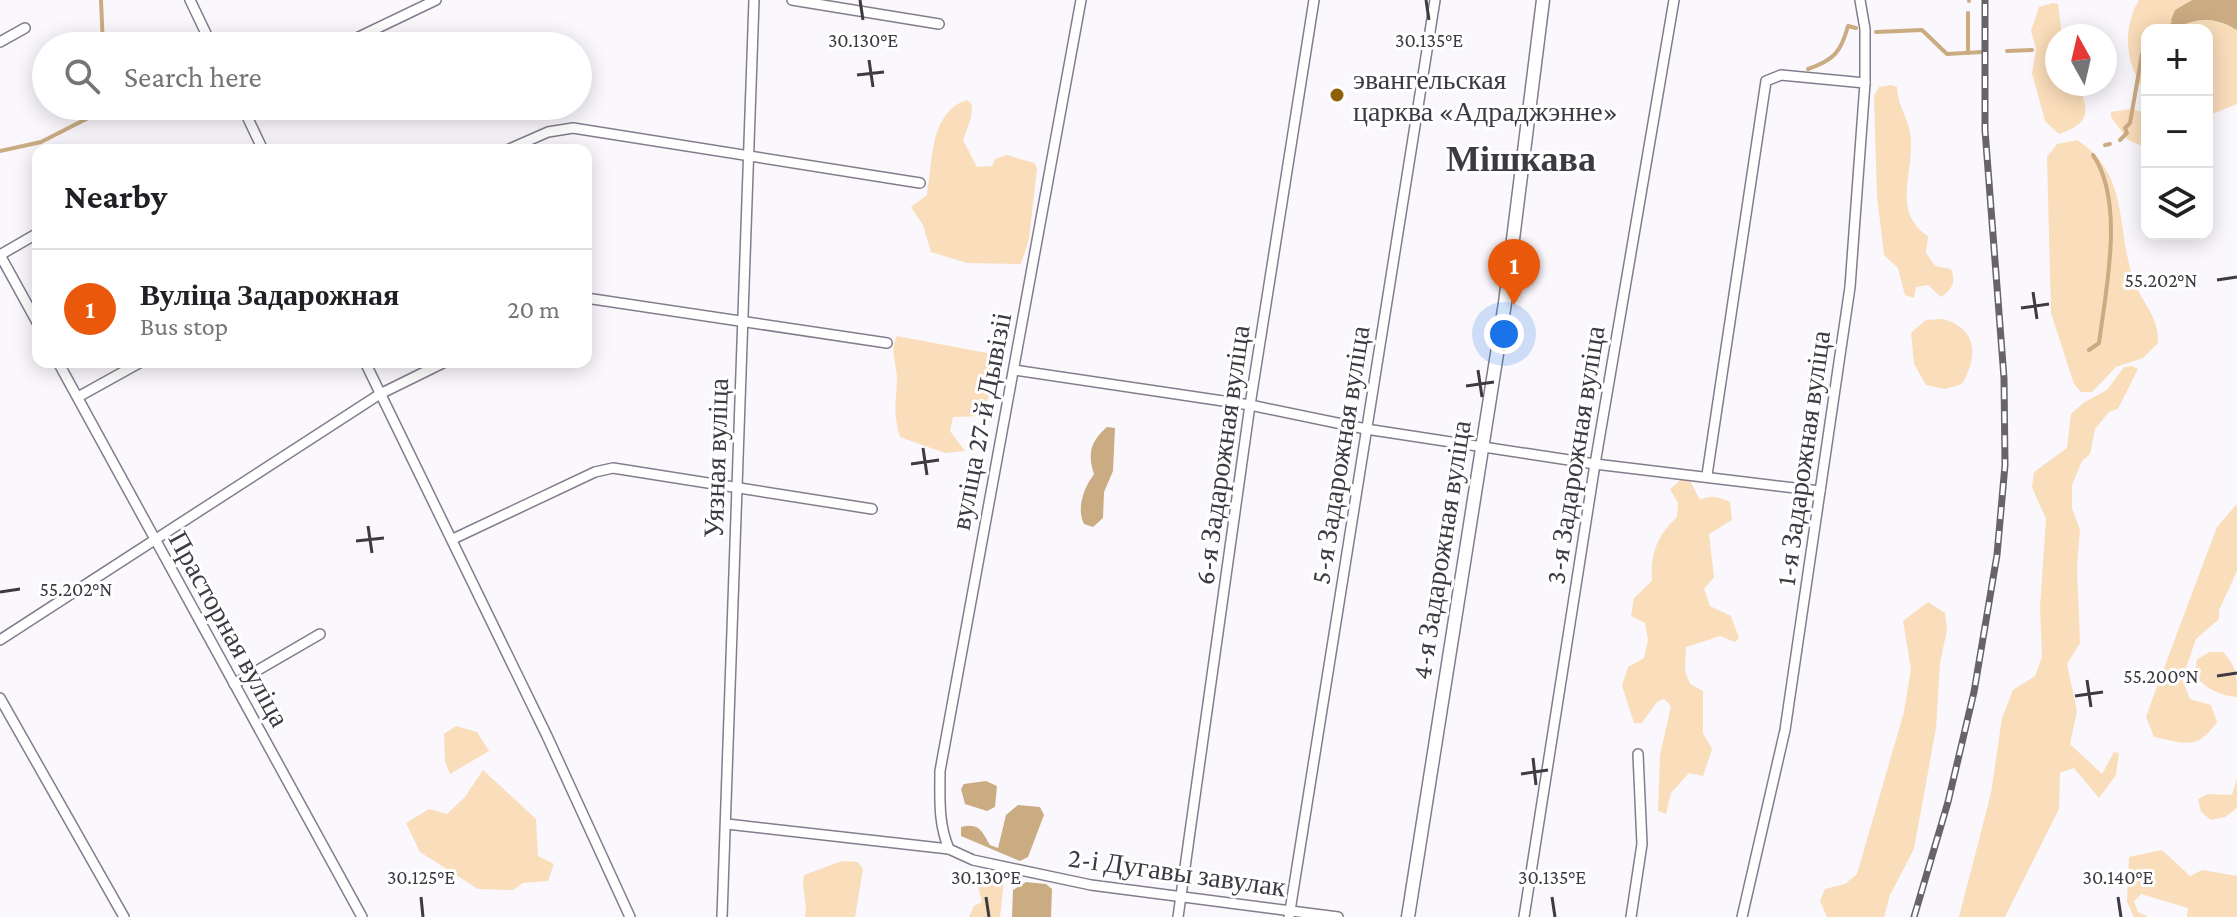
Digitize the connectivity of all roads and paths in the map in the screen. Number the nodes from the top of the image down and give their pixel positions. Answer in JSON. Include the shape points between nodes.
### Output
{"nodes":[{"id":1,"x":190,"y":0,"type":"edge"},
{"id":2,"x":436,"y":0,"type":"edge"},
{"id":3,"x":754,"y":0,"type":"edge"},
{"id":4,"x":792,"y":0,"type":"edge"},
{"id":5,"x":1081,"y":0,"type":"edge"},
{"id":6,"x":1314,"y":0,"type":"edge"},
{"id":7,"x":1435,"y":0,"type":"edge"},
{"id":8,"x":1543,"y":0,"type":"edge"},
{"id":9,"x":1674,"y":0,"type":"edge"},
{"id":10,"x":1859,"y":0,"type":"edge"},
{"id":11,"x":939,"y":24,"type":"dead end"},
{"id":12,"x":25,"y":28,"type":"dead end"},
{"id":13,"x":205,"y":32,"type":"edge"},
{"id":14,"x":369,"y":32,"type":"edge"},
{"id":15,"x":0,"y":42,"type":"edge"},
{"id":16,"x":1865,"y":83,"type":"junction"},
{"id":17,"x":249,"y":120,"type":"edge"},
{"id":18,"x":260,"y":144,"type":"edge"},
{"id":19,"x":521,"y":144,"type":"edge"},
{"id":20,"x":749,"y":156,"type":"junction"},
{"id":21,"x":920,"y":183,"type":"dead end"},
{"id":22,"x":32,"y":236,"type":"edge"},
{"id":23,"x":0,"y":255,"type":"edge"},
{"id":24,"x":592,"y":299,"type":"edge"},
{"id":25,"x":32,"y":313,"type":"edge"},
{"id":26,"x":744,"y":319,"type":"junction"},
{"id":27,"x":887,"y":343,"type":"dead end"},
{"id":28,"x":61,"y":368,"type":"edge"},
{"id":29,"x":130,"y":368,"type":"edge"},
{"id":30,"x":368,"y":368,"type":"edge"},
{"id":31,"x":433,"y":368,"type":"edge"},
{"id":32,"x":1014,"y":370,"type":"junction"},
{"id":33,"x":380,"y":394,"type":"junction"},
{"id":34,"x":78,"y":397,"type":"junction"},
{"id":35,"x":1250,"y":405,"type":"junction"},
{"id":36,"x":1366,"y":429,"type":"junction"},
{"id":37,"x":1482,"y":444,"type":"junction"},
{"id":38,"x":1595,"y":464,"type":"junction"},
{"id":39,"x":1707,"y":475,"type":"junction"},
{"id":40,"x":736,"y":488,"type":"junction"},
{"id":41,"x":1820,"y":491,"type":"junction"},
{"id":42,"x":872,"y":509,"type":"dead end"},
{"id":43,"x":453,"y":539,"type":"junction"},
{"id":44,"x":155,"y":541,"type":"junction"},
{"id":45,"x":320,"y":634,"type":"dead end"},
{"id":46,"x":0,"y":640,"type":"edge"},
{"id":47,"x":234,"y":684,"type":"junction"},
{"id":48,"x":0,"y":698,"type":"edge"},
{"id":49,"x":1638,"y":754,"type":"dead end"},
{"id":50,"x":727,"y":824,"type":"junction"},
{"id":51,"x":949,"y":849,"type":"junction"},
{"id":52,"x":1182,"y":897,"type":"junction"},
{"id":53,"x":1290,"y":914,"type":"edge"},
{"id":54,"x":124,"y":917,"type":"edge"},
{"id":55,"x":362,"y":917,"type":"edge"},
{"id":56,"x":630,"y":917,"type":"edge"},
{"id":57,"x":722,"y":917,"type":"edge"},
{"id":58,"x":1178,"y":917,"type":"edge"},
{"id":59,"x":1338,"y":917,"type":"edge"},
{"id":60,"x":1408,"y":917,"type":"edge"},
{"id":61,"x":1524,"y":917,"type":"edge"},
{"id":62,"x":1631,"y":917,"type":"edge"},
{"id":63,"x":1742,"y":917,"type":"edge"}],
"edges":[{"from":1,"to":13,"type":"street"},
{"from":2,"to":14,"type":"street"},
{"from":3,"to":20,"type":"street","name":"Уязная вуліца"},
{"from":4,"to":11,"type":"street"},
{"from":5,"to":32,"type":"street","name":"вуліца 27-й Дывізіі"},
{"from":6,"to":35,"type":"street","name":"6-я Задарожная вуліца"},
{"from":7,"to":36,"type":"street","name":"5-я Задарожная вуліца"},
{"from":8,"to":37,"type":"main road","name":"4-я Задарожная вуліца"},
{"from":9,"to":38,"type":"street","name":"3-я Задарожная вуліца"},
{"from":10,"to":16,"type":"street","name":"1-я Задарожная вуліца"},
{"from":12,"to":15,"type":"street"},
{"from":16,"to":39,"type":"street","via":[[1781,75],[1766,81]]},
{"from":16,"to":41,"type":"street","name":"1-я Задарожная вуліца","via":[[1850,287]]},
{"from":17,"to":18,"type":"street"},
{"from":19,"to":20,"type":"street","via":[[573,128]]},
{"from":20,"to":21,"type":"street"},
{"from":20,"to":26,"type":"street","name":"Уязная вуліца"},
{"from":22,"to":23,"type":"street"},
{"from":23,"to":25,"type":"street"},
{"from":24,"to":26,"type":"street"},
{"from":26,"to":27,"type":"street"},
{"from":26,"to":40,"type":"street","name":"Уязная вуліца"},
{"from":28,"to":34,"type":"street","name":"Прасторная вуліца"},
{"from":29,"to":34,"type":"street"},
{"from":30,"to":33,"type":"street"},
{"from":31,"to":33,"type":"street"},
{"from":32,"to":35,"type":"street"},
{"from":32,"to":51,"type":"street","name":"вуліца 27-й Дывізіі","via":[[940,771],[939,809]]},
{"from":33,"to":43,"type":"street"},
{"from":33,"to":44,"type":"street"},
{"from":34,"to":44,"type":"street","name":"Прасторная вуліца"},
{"from":35,"to":36,"type":"street"},
{"from":35,"to":52,"type":"street","name":"6-я Задарожная вуліца"},
{"from":36,"to":37,"type":"street"},
{"from":36,"to":53,"type":"street","name":"5-я Задарожная вуліца"},
{"from":37,"to":38,"type":"street"},
{"from":37,"to":60,"type":"main road","name":"4-я Задарожная вуліца"},
{"from":38,"to":39,"type":"street"},
{"from":38,"to":61,"type":"street","name":"3-я Задарожная вуліца"},
{"from":39,"to":41,"type":"street"},
{"from":40,"to":42,"type":"street"},
{"from":40,"to":43,"type":"street","via":[[613,468]]},
{"from":40,"to":50,"type":"street","name":"Уязная вуліца"},
{"from":41,"to":63,"type":"street","name":"1-я Задарожная вуліца","via":[[1785,730]]},
{"from":43,"to":56,"type":"street"},
{"from":44,"to":46,"type":"street"},
{"from":44,"to":47,"type":"street","name":"Прасторная вуліца"},
{"from":45,"to":47,"type":"street"},
{"from":47,"to":55,"type":"street","name":"Прасторная вуліца"},
{"from":48,"to":54,"type":"street"},
{"from":49,"to":62,"type":"street","via":[[1642,844]]},
{"from":50,"to":51,"type":"street","name":"2-і Дугавы завулак"},
{"from":50,"to":57,"type":"street","name":"Уязная вуліца"},
{"from":51,"to":52,"type":"street","name":"2-і Дугавы завулак","via":[[973,860],[1091,885]]},
{"from":52,"to":53,"type":"street","name":"2-і Дугавы завулак"},
{"from":52,"to":58,"type":"street","name":"6-я Задарожная вуліца"},
{"from":53,"to":59,"type":"street","name":"2-і Дугавы завулак"}]}
